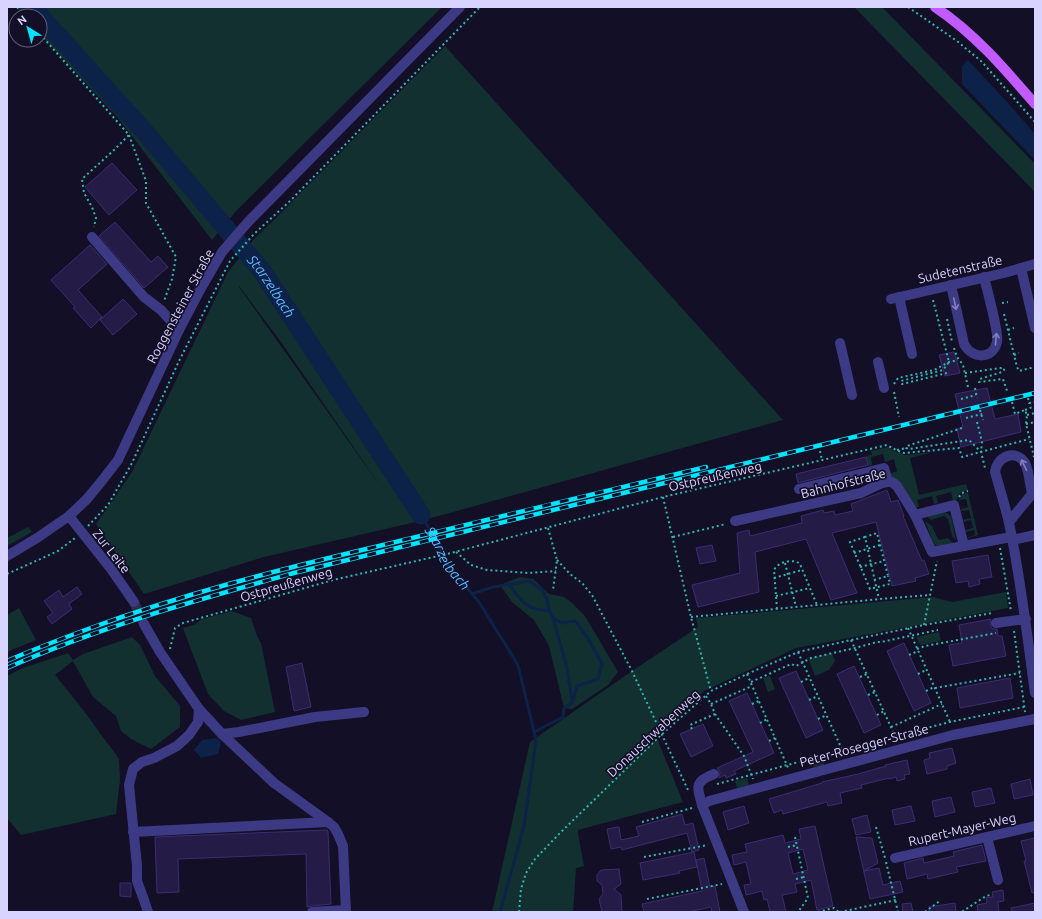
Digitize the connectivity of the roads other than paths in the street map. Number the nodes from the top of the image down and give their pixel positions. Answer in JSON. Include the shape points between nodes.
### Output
{"nodes":[{"id":1,"x":460,"y":7,"type":"edge"},
{"id":2,"x":935,"y":7,"type":"edge"},
{"id":3,"x":1035,"y":104,"type":"edge"},
{"id":4,"x":92,"y":237,"type":"road end"},
{"id":5,"x":1035,"y":264,"type":"edge"},
{"id":6,"x":1021,"y":268,"type":"junction"},
{"id":7,"x":984,"y":277,"type":"junction"},
{"id":8,"x":951,"y":285,"type":"junction"},
{"id":9,"x":1035,"y":328,"type":"edge"},
{"id":10,"x":179,"y":330,"type":"junction"},
{"id":11,"x":840,"y":343,"type":"dead end"},
{"id":12,"x":912,"y":354,"type":"dead end"},
{"id":13,"x":878,"y":362,"type":"dead end"},
{"id":14,"x":884,"y":388,"type":"dead end"},
{"id":15,"x":852,"y":395,"type":"dead end"},
{"id":16,"x":829,"y":482,"type":"junction"},
{"id":17,"x":888,"y":482,"type":"junction"},
{"id":18,"x":799,"y":489,"type":"dead end"},
{"id":19,"x":833,"y":499,"type":"junction"},
{"id":20,"x":915,"y":515,"type":"junction"},
{"id":21,"x":69,"y":516,"type":"junction"},
{"id":22,"x":735,"y":521,"type":"road end"},
{"id":23,"x":1009,"y":522,"type":"junction"},
{"id":24,"x":1035,"y":535,"type":"edge"},
{"id":25,"x":1012,"y":538,"type":"junction"},
{"id":26,"x":964,"y":546,"type":"junction"},
{"id":27,"x":7,"y":556,"type":"edge"},
{"id":28,"x":134,"y":602,"type":"tunnel mouth"},
{"id":29,"x":1025,"y":614,"type":"junction"},
{"id":30,"x":997,"y":623,"type":"road end"},
{"id":31,"x":144,"y":624,"type":"tunnel mouth"},
{"id":32,"x":1035,"y":693,"type":"edge"},
{"id":33,"x":199,"y":709,"type":"junction"},
{"id":34,"x":364,"y":712,"type":"dead end"},
{"id":35,"x":1035,"y":719,"type":"edge"},
{"id":36,"x":222,"y":734,"type":"junction"},
{"id":37,"x":714,"y":774,"type":"dead end"},
{"id":38,"x":702,"y":805,"type":"junction"},
{"id":39,"x":328,"y":822,"type":"junction"},
{"id":40,"x":1035,"y":826,"type":"edge"},
{"id":41,"x":133,"y":832,"type":"junction"},
{"id":42,"x":987,"y":837,"type":"junction"},
{"id":43,"x":895,"y":858,"type":"dead end"},
{"id":44,"x":998,"y":880,"type":"dead end"},
{"id":45,"x":346,"y":911,"type":"edge"},
{"id":46,"x":148,"y":912,"type":"edge"},
{"id":47,"x":312,"y":912,"type":"edge"},
{"id":48,"x":744,"y":912,"type":"edge"}],
"edges":[{"from":1,"to":10,"type":"street","name":"Roggensteiner Straße","via":[[248,222],[222,252]]},
{"from":2,"to":3,"type":"main road","via":[[973,36]]},
{"from":4,"to":10,"type":"street","via":[[144,297],[161,310]]},
{"from":5,"to":6,"type":"street","name":"Sudetenstraße"},
{"from":6,"to":7,"type":"street","name":"Sudetenstraße"},
{"from":6,"to":9,"type":"street"},
{"from":7,"to":8,"type":"street","name":"Sudetenstraße"},
{"from":8,"to":7,"type":"street","one_way":true,"via":[[964,344],[976,355],[987,354],[995,346],[997,336]]},
{"from":8,"to":12,"type":"street","name":"Sudetenstraße","via":[[895,298]]},
{"from":10,"to":21,"type":"street","name":"Roggensteiner Straße","via":[[118,460],[86,500]]},
{"from":11,"to":15,"type":"street"},
{"from":13,"to":14,"type":"street"},
{"from":16,"to":17,"type":"street","via":[[884,468]]},
{"from":16,"to":18,"type":"street"},
{"from":16,"to":19,"type":"street"},
{"from":17,"to":19,"type":"street","name":"Bahnhofstraße","via":[[861,493]]},
{"from":17,"to":20,"type":"street","name":"Bahnhofstraße","via":[[897,486]]},
{"from":19,"to":22,"type":"street","name":"Bahnhofstraße"},
{"from":20,"to":26,"type":"street","name":"Bahnhofstraße","via":[[932,552]]},
{"from":20,"to":26,"type":"street","via":[[954,505]]},
{"from":21,"to":27,"type":"street","name":"Roggensteiner Straße"},
{"from":21,"to":28,"type":"street","name":"Zur Leite"},
{"from":23,"to":23,"type":"street","one_way":true,"via":[[1032,494],[1025,463],[1022,459],[1012,456],[1002,458],[995,472]]},
{"from":23,"to":25,"type":"street"},
{"from":24,"to":25,"type":"street"},
{"from":25,"to":26,"type":"street"},
{"from":25,"to":29,"type":"street"},
{"from":29,"to":30,"type":"street"},
{"from":29,"to":32,"type":"street"},
{"from":31,"to":33,"type":"street"},
{"from":33,"to":36,"type":"street"},
{"from":33,"to":41,"type":"street","via":[[198,722],[177,746],[142,762],[133,769],[129,785]]},
{"from":34,"to":36,"type":"street","via":[[315,717]]},
{"from":35,"to":38,"type":"street","name":"Peter-Rosegger-Straße","via":[[953,735],[791,778]]},
{"from":36,"to":39,"type":"street","via":[[274,783]]},
{"from":37,"to":38,"type":"street","via":[[700,782],[694,791]]},
{"from":38,"to":48,"type":"street","via":[[717,844],[728,861],[732,882],[741,891]]},
{"from":39,"to":41,"type":"street"},
{"from":39,"to":45,"type":"street","via":[[334,827],[343,846]]},
{"from":40,"to":42,"type":"street","name":"Rupert-Mayer-Weg"},
{"from":41,"to":46,"type":"street","via":[[137,881]]},
{"from":42,"to":43,"type":"street","name":"Rupert-Mayer-Weg"},
{"from":42,"to":44,"type":"street"},
{"from":45,"to":47,"type":"street"}]}
